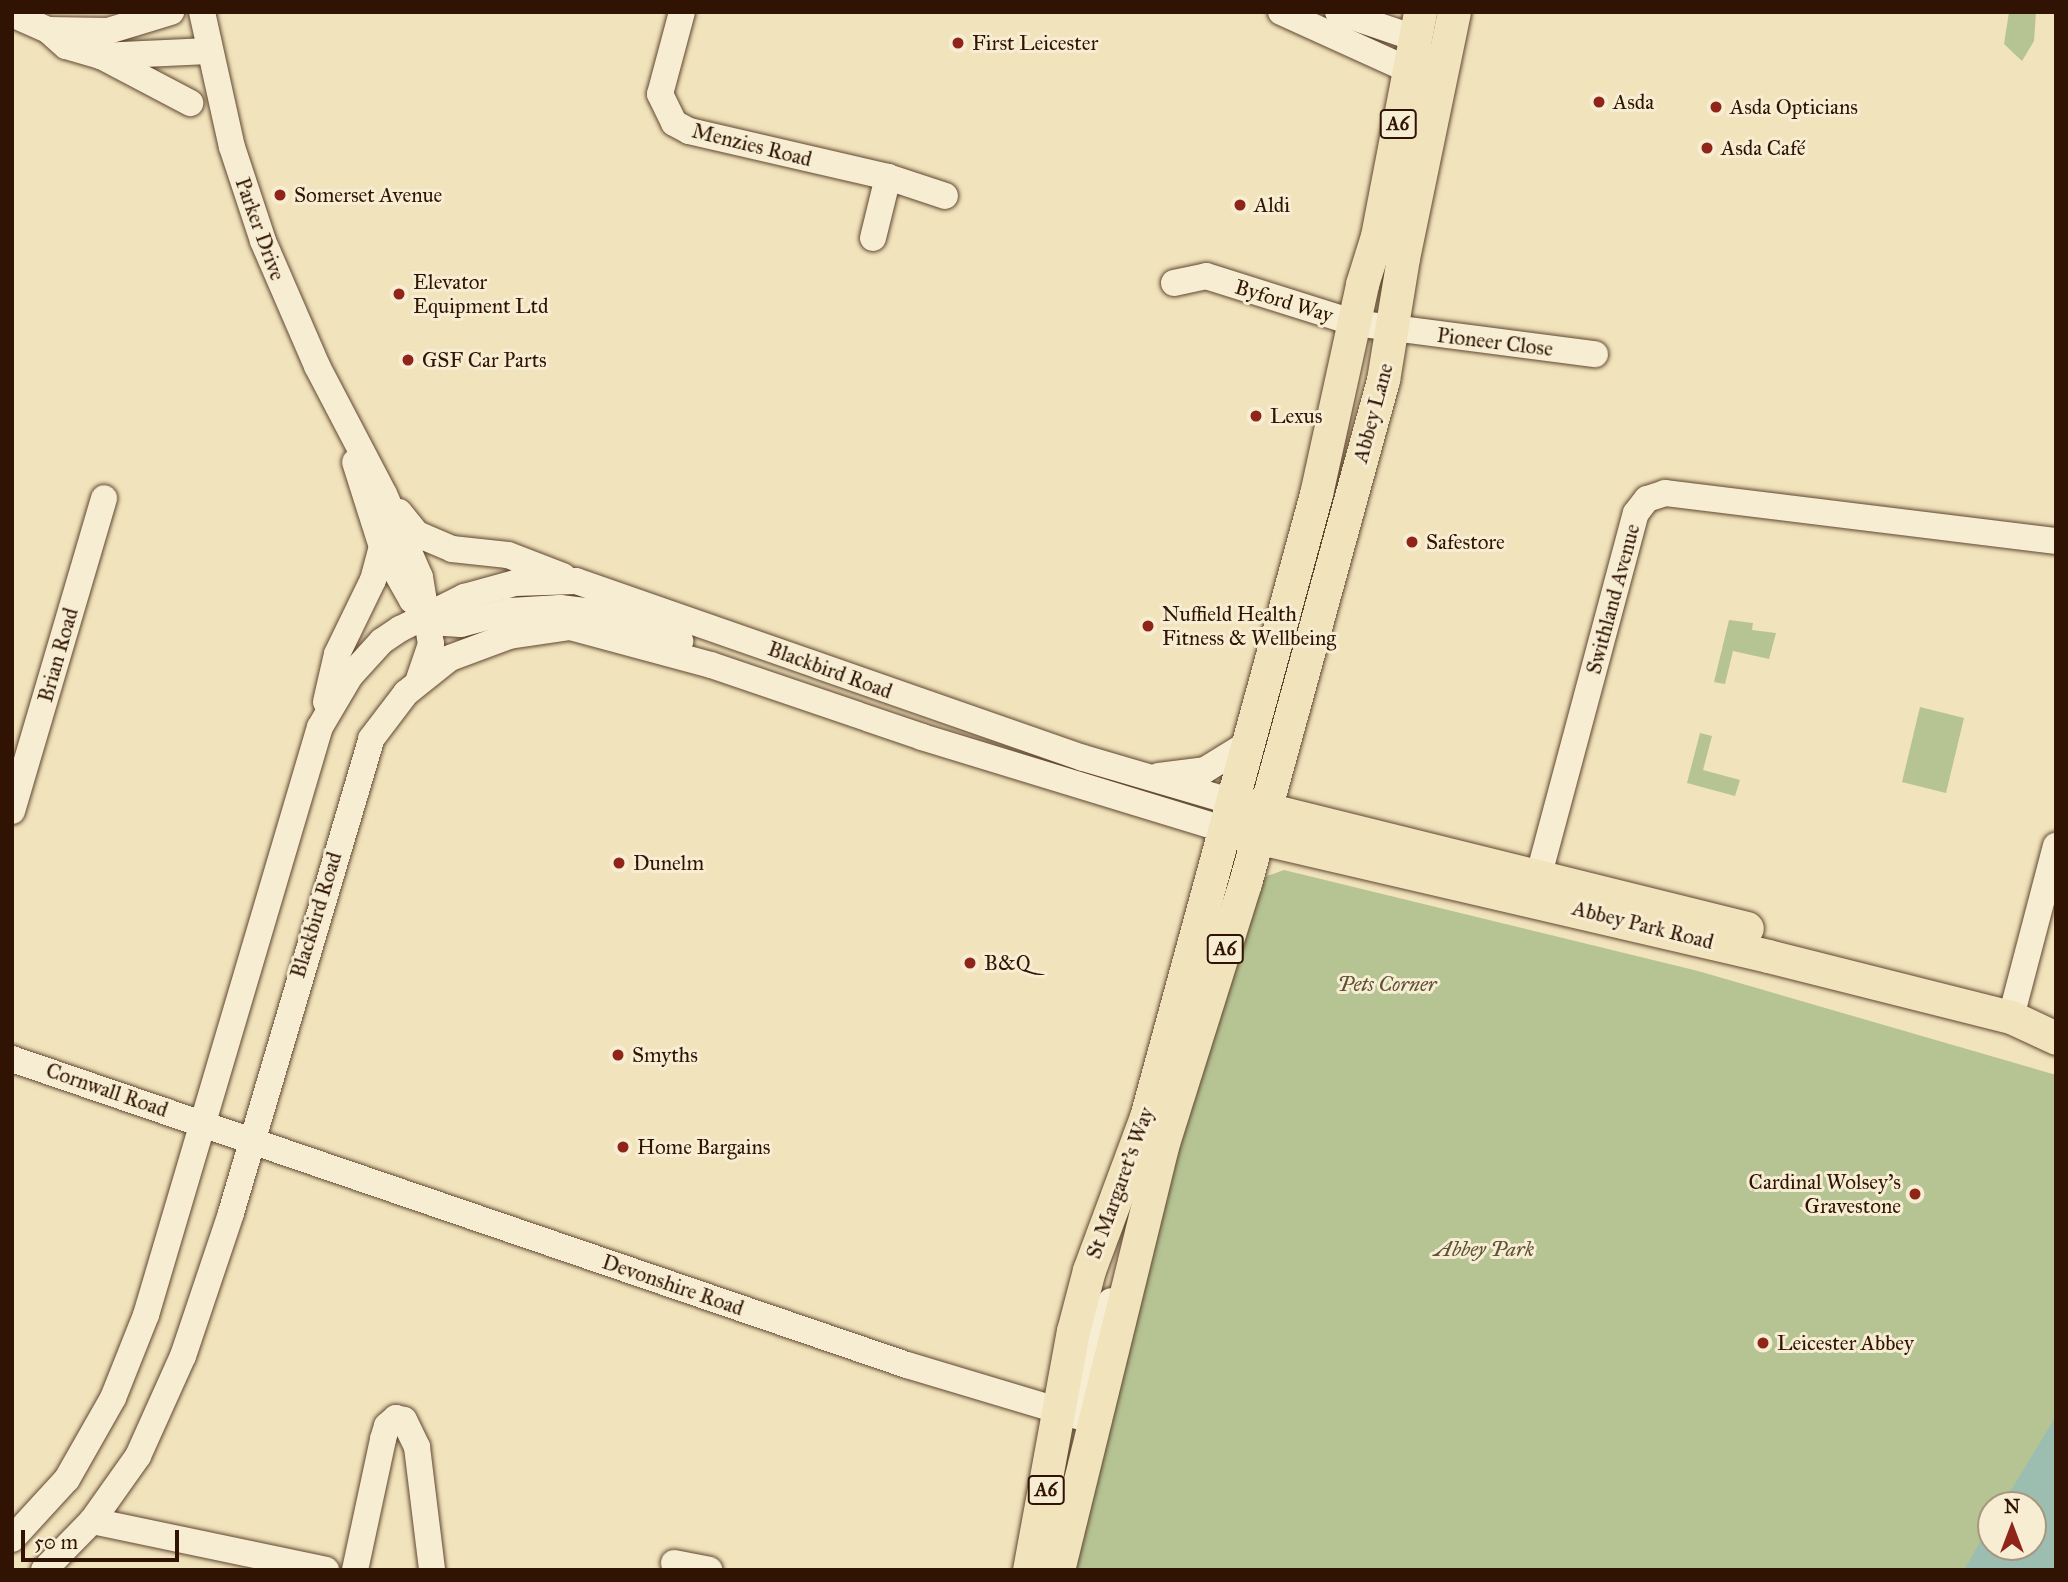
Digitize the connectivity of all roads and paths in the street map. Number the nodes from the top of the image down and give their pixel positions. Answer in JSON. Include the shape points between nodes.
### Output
{"nodes":[{"id":1,"x":171,"y":12,"type":"edge"},
{"id":2,"x":202,"y":12,"type":"edge"},
{"id":3,"x":682,"y":12,"type":"edge"},
{"id":4,"x":1281,"y":12,"type":"edge"},
{"id":5,"x":1338,"y":12,"type":"edge"},
{"id":6,"x":12,"y":14,"type":"edge"},
{"id":7,"x":1453,"y":17,"type":"edge"},
{"id":8,"x":48,"y":30,"type":"junction"},
{"id":9,"x":1416,"y":44,"type":"edge"},
{"id":10,"x":209,"y":51,"type":"junction"},
{"id":11,"x":100,"y":56,"type":"junction"},
{"id":12,"x":190,"y":103,"type":"dead end"},
{"id":13,"x":1437,"y":105,"type":"junction"},
{"id":14,"x":888,"y":177,"type":"junction"},
{"id":15,"x":945,"y":196,"type":"dead end"},
{"id":16,"x":873,"y":238,"type":"dead end"},
{"id":17,"x":1174,"y":283,"type":"dead end"},
{"id":18,"x":1355,"y":323,"type":"junction"},
{"id":19,"x":1395,"y":330,"type":"junction"},
{"id":20,"x":1595,"y":354,"type":"dead end"},
{"id":21,"x":352,"y":434,"type":"junction"},
{"id":22,"x":384,"y":495,"type":"junction"},
{"id":23,"x":104,"y":498,"type":"dead end"},
{"id":24,"x":2056,"y":541,"type":"edge"},
{"id":25,"x":382,"y":547,"type":"junction"},
{"id":26,"x":576,"y":581,"type":"junction"},
{"id":27,"x":428,"y":615,"type":"junction"},
{"id":28,"x":711,"y":665,"type":"junction"},
{"id":29,"x":845,"y":676,"type":"junction"},
{"id":30,"x":418,"y":682,"type":"junction"},
{"id":31,"x":833,"y":707,"type":"junction"},
{"id":32,"x":320,"y":727,"type":"junction"},
{"id":33,"x":1247,"y":744,"type":"junction"},
{"id":34,"x":1150,"y":779,"type":"junction"},
{"id":35,"x":12,"y":811,"type":"edge"},
{"id":36,"x":1245,"y":819,"type":"junction"},
{"id":37,"x":2056,"y":846,"type":"edge"},
{"id":38,"x":1536,"y":886,"type":"junction"},
{"id":39,"x":2014,"y":1008,"type":"junction"},
{"id":40,"x":2056,"y":1013,"type":"edge"},
{"id":41,"x":2056,"y":1038,"type":"edge"},
{"id":42,"x":12,"y":1059,"type":"edge"},
{"id":43,"x":203,"y":1122,"type":"junction"},
{"id":44,"x":253,"y":1140,"type":"junction"},
{"id":45,"x":1139,"y":1249,"type":"junction"},
{"id":46,"x":1058,"y":1408,"type":"junction"},
{"id":47,"x":1097,"y":1422,"type":"junction"},
{"id":48,"x":92,"y":1521,"type":"junction"},
{"id":49,"x":12,"y":1539,"type":"edge"},
{"id":50,"x":674,"y":1563,"type":"dead end"},
{"id":51,"x":44,"y":1570,"type":"edge"},
{"id":52,"x":326,"y":1570,"type":"edge"},
{"id":53,"x":355,"y":1570,"type":"edge"},
{"id":54,"x":432,"y":1570,"type":"edge"},
{"id":55,"x":709,"y":1570,"type":"edge"},
{"id":56,"x":1029,"y":1570,"type":"edge"},
{"id":57,"x":1058,"y":1570,"type":"edge"}],
"edges":[{"from":1,"to":8,"type":"street","via":[[108,31]]},
{"from":2,"to":10,"type":"street","name":"Parker Drive"},
{"from":3,"to":14,"type":"street","name":"Menzies Road","via":[[660,94],[674,123],[689,131]]},
{"from":4,"to":9,"type":"street"},
{"from":5,"to":9,"type":"street"},
{"from":6,"to":8,"type":"street"},
{"from":7,"to":9,"type":"street"},
{"from":7,"to":13,"type":"main road","name":"Abbey Lane","number":"A6"},
{"from":8,"to":11,"type":"street","via":[[66,47]]},
{"from":9,"to":13,"type":"street"},
{"from":9,"to":18,"type":"main road","name":"Abbey Lane","number":"A6"},
{"from":10,"to":11,"type":"street"},
{"from":10,"to":21,"type":"street","name":"Parker Drive","via":[[262,241]]},
{"from":11,"to":12,"type":"street"},
{"from":13,"to":19,"type":"main road","name":"Abbey Lane","number":"A6","via":[[1403,258]]},
{"from":14,"to":15,"type":"street","name":"Menzies Road"},
{"from":14,"to":16,"type":"street"},
{"from":17,"to":18,"type":"street","name":"Byford Way","via":[[1206,276]]},
{"from":18,"to":19,"type":"street","name":"Byford Way"},
{"from":18,"to":33,"type":"main road","name":"Abbey Lane","number":"A6","via":[[1316,494]]},
{"from":19,"to":20,"type":"street","name":"Pioneer Close"},
{"from":19,"to":36,"type":"main road","name":"Abbey Lane","number":"A6"},
{"from":21,"to":22,"type":"street","name":"Parker Drive"},
{"from":21,"to":25,"type":"street","name":"Parker Drive","via":[[357,478]]},
{"from":22,"to":26,"type":"street","name":"Parker Drive","via":[[417,534],[452,549],[508,555]]},
{"from":22,"to":27,"type":"street","name":"Parker Drive","via":[[420,577]]},
{"from":23,"to":35,"type":"street","name":"Brian Road"},
{"from":24,"to":38,"type":"street","name":"Swithland Avenue","via":[[1665,493],[1647,499],[1636,513]]},
{"from":25,"to":27,"type":"street","name":"Parker Drive","via":[[412,600]]},
{"from":25,"to":32,"type":"street","via":[[373,580],[337,654]]},
{"from":26,"to":27,"type":"street","name":"Blackbird Road","via":[[515,583],[464,597]]},
{"from":26,"to":29,"type":"street","name":"Blackbird Road"},
{"from":27,"to":28,"type":"street","name":"Blackbird Road","via":[[461,624],[510,611],[593,612],[690,645]]},
{"from":27,"to":30,"type":"street","name":"Parker Drive","via":[[431,644]]},
{"from":27,"to":32,"type":"street","name":"Blackbird Road","via":[[382,641],[350,676]]},
{"from":28,"to":30,"type":"street","name":"Blackbird Road","via":[[570,627],[492,642],[450,659]]},
{"from":28,"to":31,"type":"street","name":"Blackbird Road"},
{"from":29,"to":31,"type":"street"},
{"from":29,"to":34,"type":"street","name":"Blackbird Road"},
{"from":30,"to":44,"type":"street","name":"Blackbird Road","via":[[372,739]]},
{"from":31,"to":36,"type":"street","name":"Blackbird Road"},
{"from":32,"to":43,"type":"street","name":"Blackbird Road"},
{"from":33,"to":34,"type":"street","via":[[1205,770]]},
{"from":33,"to":36,"type":"main road","name":"Abbey Lane","number":"A6"},
{"from":34,"to":36,"type":"street","name":"Blackbird Road"},
{"from":36,"to":38,"type":"main road","name":"Abbey Park Road"},
{"from":36,"to":45,"type":"main road","name":"St Margaret's Way","number":"A6"},
{"from":36,"to":46,"type":"main road","name":"St Margaret's Way","number":"A6","via":[[1146,1117],[1089,1270]]},
{"from":37,"to":39,"type":"street"},
{"from":38,"to":39,"type":"main road","name":"Abbey Park Road"},
{"from":39,"to":40,"type":"main road","name":"Abbey Park Road"},
{"from":39,"to":41,"type":"main road","name":"Abbey Park Road"},
{"from":42,"to":43,"type":"street","name":"Cornwall Road"},
{"from":43,"to":44,"type":"street"},
{"from":43,"to":49,"type":"street","name":"Blackbird Road","via":[[146,1315],[113,1398],[67,1479]]},
{"from":44,"to":46,"type":"street","name":"Devonshire Road","via":[[907,1365]]},
{"from":44,"to":48,"type":"street","name":"Blackbird Road","via":[[183,1356],[138,1456]]},
{"from":45,"to":46,"type":"street","via":[[1108,1306],[1075,1401]]},
{"from":45,"to":47,"type":"main road","name":"St Margaret's Way","number":"A6"},
{"from":46,"to":47,"type":"street","name":"Devonshire Road"},
{"from":46,"to":56,"type":"main road","name":"St Margaret's Way","number":"A6"},
{"from":47,"to":57,"type":"main road","name":"St Margaret's Way","number":"A6"},
{"from":48,"to":51,"type":"street","name":"Blackbird Road"},
{"from":48,"to":52,"type":"street"},
{"from":50,"to":55,"type":"street"},
{"from":53,"to":54,"type":"street","via":[[383,1439],[396,1418],[404,1420],[417,1447]]}]}
